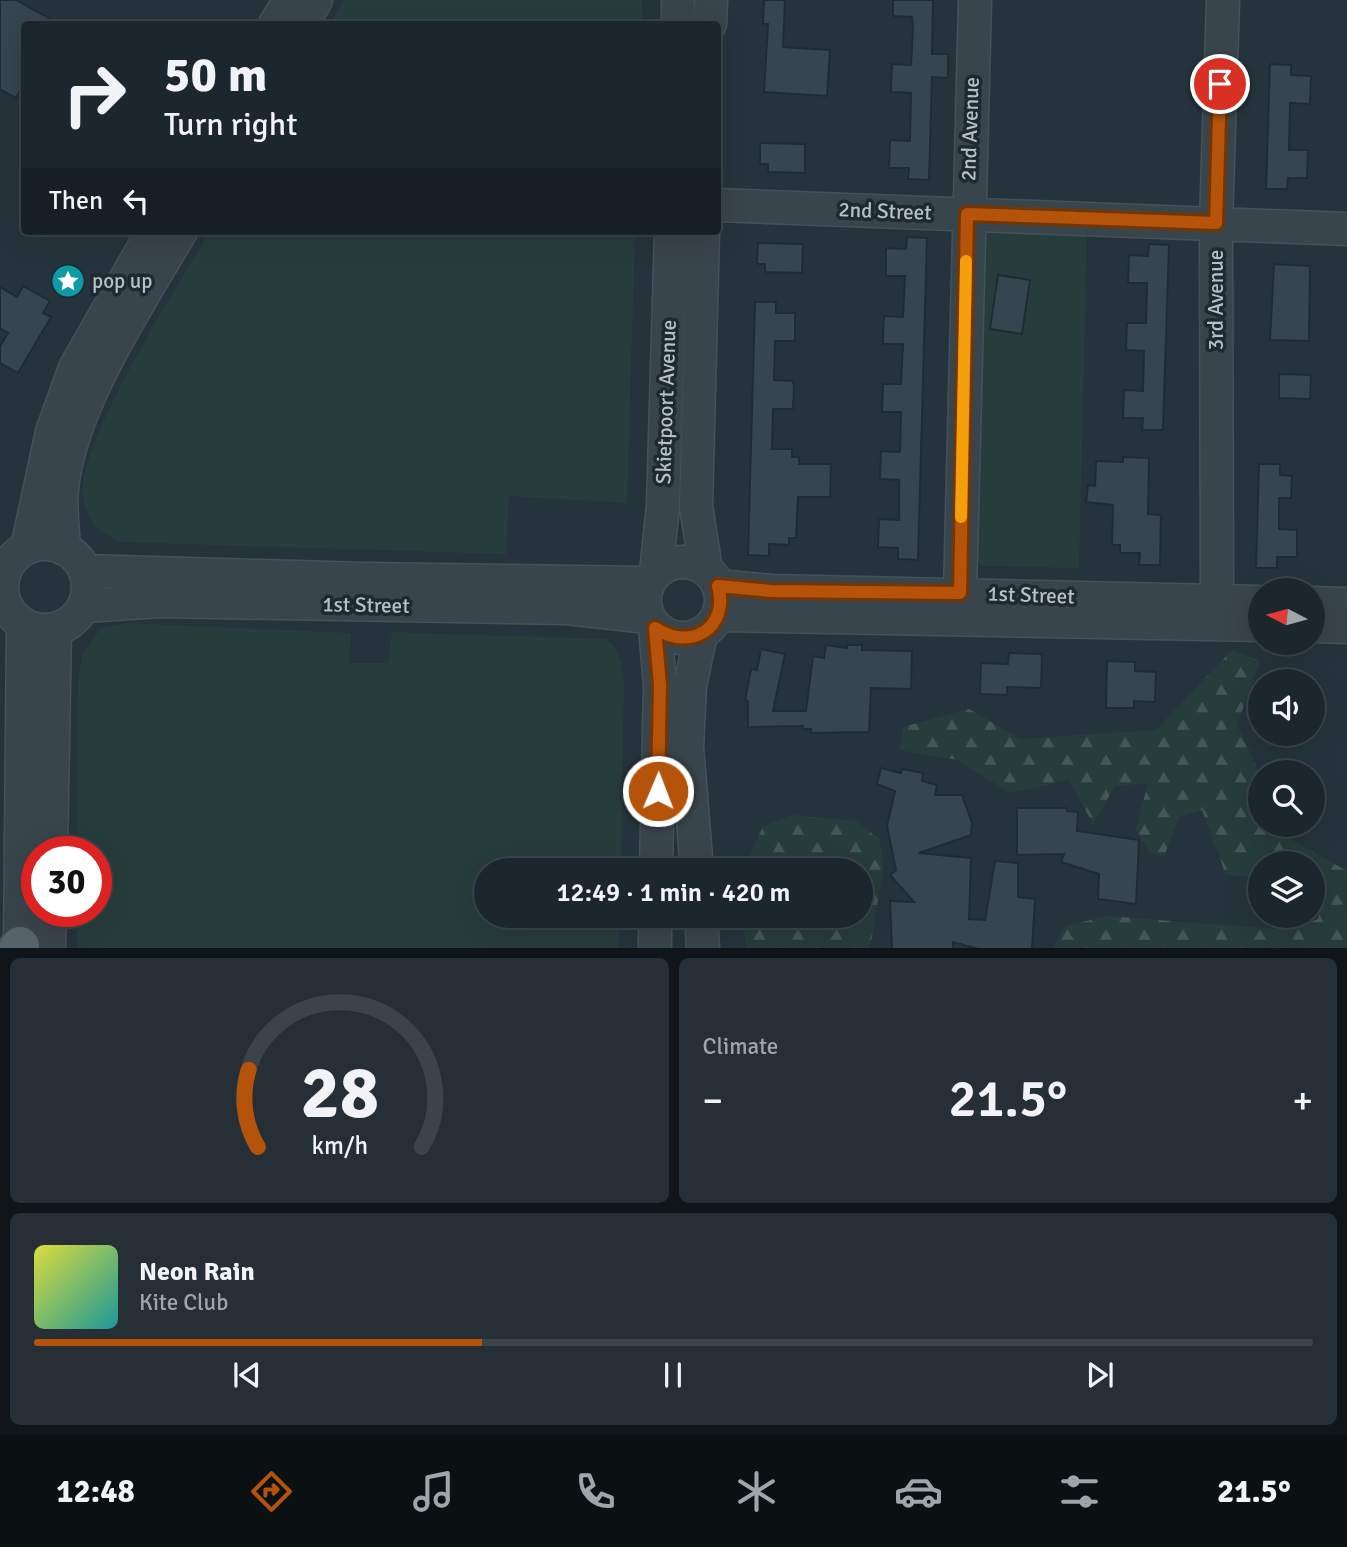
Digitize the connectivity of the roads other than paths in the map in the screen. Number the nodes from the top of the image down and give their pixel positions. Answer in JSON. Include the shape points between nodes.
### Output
{"nodes":[{"id":1,"x":290,"y":0,"type":"edge"},
{"id":2,"x":316,"y":0,"type":"edge"},
{"id":3,"x":678,"y":0,"type":"edge"},
{"id":4,"x":711,"y":0,"type":"edge"},
{"id":5,"x":975,"y":0,"type":"edge"},
{"id":6,"x":1223,"y":0,"type":"edge"},
{"id":7,"x":277,"y":21,"type":"edge"},
{"id":8,"x":304,"y":21,"type":"edge"},
{"id":9,"x":678,"y":21,"type":"edge"},
{"id":10,"x":710,"y":21,"type":"edge"},
{"id":11,"x":721,"y":205,"type":"edge"},
{"id":12,"x":967,"y":214,"type":"junction"},
{"id":13,"x":1216,"y":223,"type":"junction"},
{"id":14,"x":1347,"y":229,"type":"edge"},
{"id":15,"x":151,"y":235,"type":"edge"},
{"id":16,"x":179,"y":235,"type":"edge"},
{"id":17,"x":671,"y":235,"type":"edge"},
{"id":18,"x":704,"y":235,"type":"edge"},
{"id":19,"x":13,"y":557,"type":"edge"},
{"id":20,"x":75,"y":560,"type":"junction"},
{"id":21,"x":652,"y":578,"type":"junction"},
{"id":22,"x":960,"y":593,"type":"junction"},
{"id":23,"x":711,"y":601,"type":"junction"},
{"id":24,"x":1217,"y":601,"type":"junction"},
{"id":25,"x":1248,"y":602,"type":"edge"},
{"id":26,"x":1325,"y":603,"type":"edge"},
{"id":27,"x":1347,"y":604,"type":"edge"},
{"id":28,"x":84,"y":606,"type":"junction"},
{"id":29,"x":10,"y":610,"type":"edge"},
{"id":30,"x":651,"y":622,"type":"junction"},
{"id":31,"x":1248,"y":624,"type":"edge"},
{"id":32,"x":1325,"y":626,"type":"edge"},
{"id":33,"x":1347,"y":627,"type":"edge"},
{"id":34,"x":55,"y":629,"type":"junction"},
{"id":35,"x":51,"y":836,"type":"edge"},
{"id":36,"x":656,"y":858,"type":"edge"},
{"id":37,"x":696,"y":858,"type":"edge"},
{"id":38,"x":40,"y":927,"type":"edge"},
{"id":39,"x":655,"y":928,"type":"edge"},
{"id":40,"x":702,"y":928,"type":"edge"},
{"id":41,"x":27,"y":948,"type":"edge"},
{"id":42,"x":655,"y":948,"type":"edge"},
{"id":43,"x":703,"y":948,"type":"edge"}],
"edges":[{"from":1,"to":7,"type":"street"},
{"from":2,"to":8,"type":"street"},
{"from":3,"to":9,"type":"street"},
{"from":4,"to":10,"type":"street"},
{"from":5,"to":12,"type":"street","name":"2nd Avenue"},
{"from":6,"to":13,"type":"street","name":"3rd Avenue"},
{"from":11,"to":12,"type":"street","name":"2nd Street"},
{"from":12,"to":13,"type":"street","name":"2nd Street"},
{"from":12,"to":22,"type":"street","name":"2nd Avenue"},
{"from":13,"to":14,"type":"street","name":"2nd Street"},
{"from":13,"to":24,"type":"street","name":"3rd Avenue"},
{"from":15,"to":19,"type":"street","via":[[75,368]]},
{"from":16,"to":20,"type":"street","via":[[105,362],[84,410],[62,489]]},
{"from":17,"to":21,"type":"street","name":"Skietpoort Avenue","via":[[663,506]]},
{"from":18,"to":23,"type":"street","name":"Skietpoort Avenue","via":[[696,506]]},
{"from":19,"to":20,"type":"street","via":[[46,544]]},
{"from":19,"to":29,"type":"street","via":[[4,578]]},
{"from":20,"to":21,"type":"street","name":"1st Street","via":[[363,579]]},
{"from":20,"to":28,"type":"street","via":[[88,594]]},
{"from":21,"to":23,"type":"street","via":[[665,566],[686,561]]},
{"from":21,"to":30,"type":"street","via":[[644,594]]},
{"from":22,"to":23,"type":"street","name":"1st Street","via":[[771,591]]},
{"from":22,"to":24,"type":"street","name":"1st Street"},
{"from":23,"to":30,"type":"street","via":[[677,639]]},
{"from":23,"to":31,"type":"street","name":"1st Street"},
{"from":23,"to":37,"type":"street","name":"Skietpoort Avenue","via":[[690,686],[687,747]]},
{"from":24,"to":25,"type":"street","name":"1st Street"},
{"from":26,"to":27,"type":"street"},
{"from":28,"to":30,"type":"street","name":"1st Street","via":[[161,601],[567,608]]},
{"from":28,"to":34,"type":"street","via":[[67,624]]},
{"from":29,"to":34,"type":"street","via":[[38,629]]},
{"from":29,"to":41,"type":"street"},
{"from":30,"to":36,"type":"street","via":[[660,685]]},
{"from":32,"to":33,"type":"street"},
{"from":34,"to":35,"type":"street"},
{"from":38,"to":41,"type":"street"},
{"from":39,"to":42,"type":"street"},
{"from":40,"to":43,"type":"street"}]}
